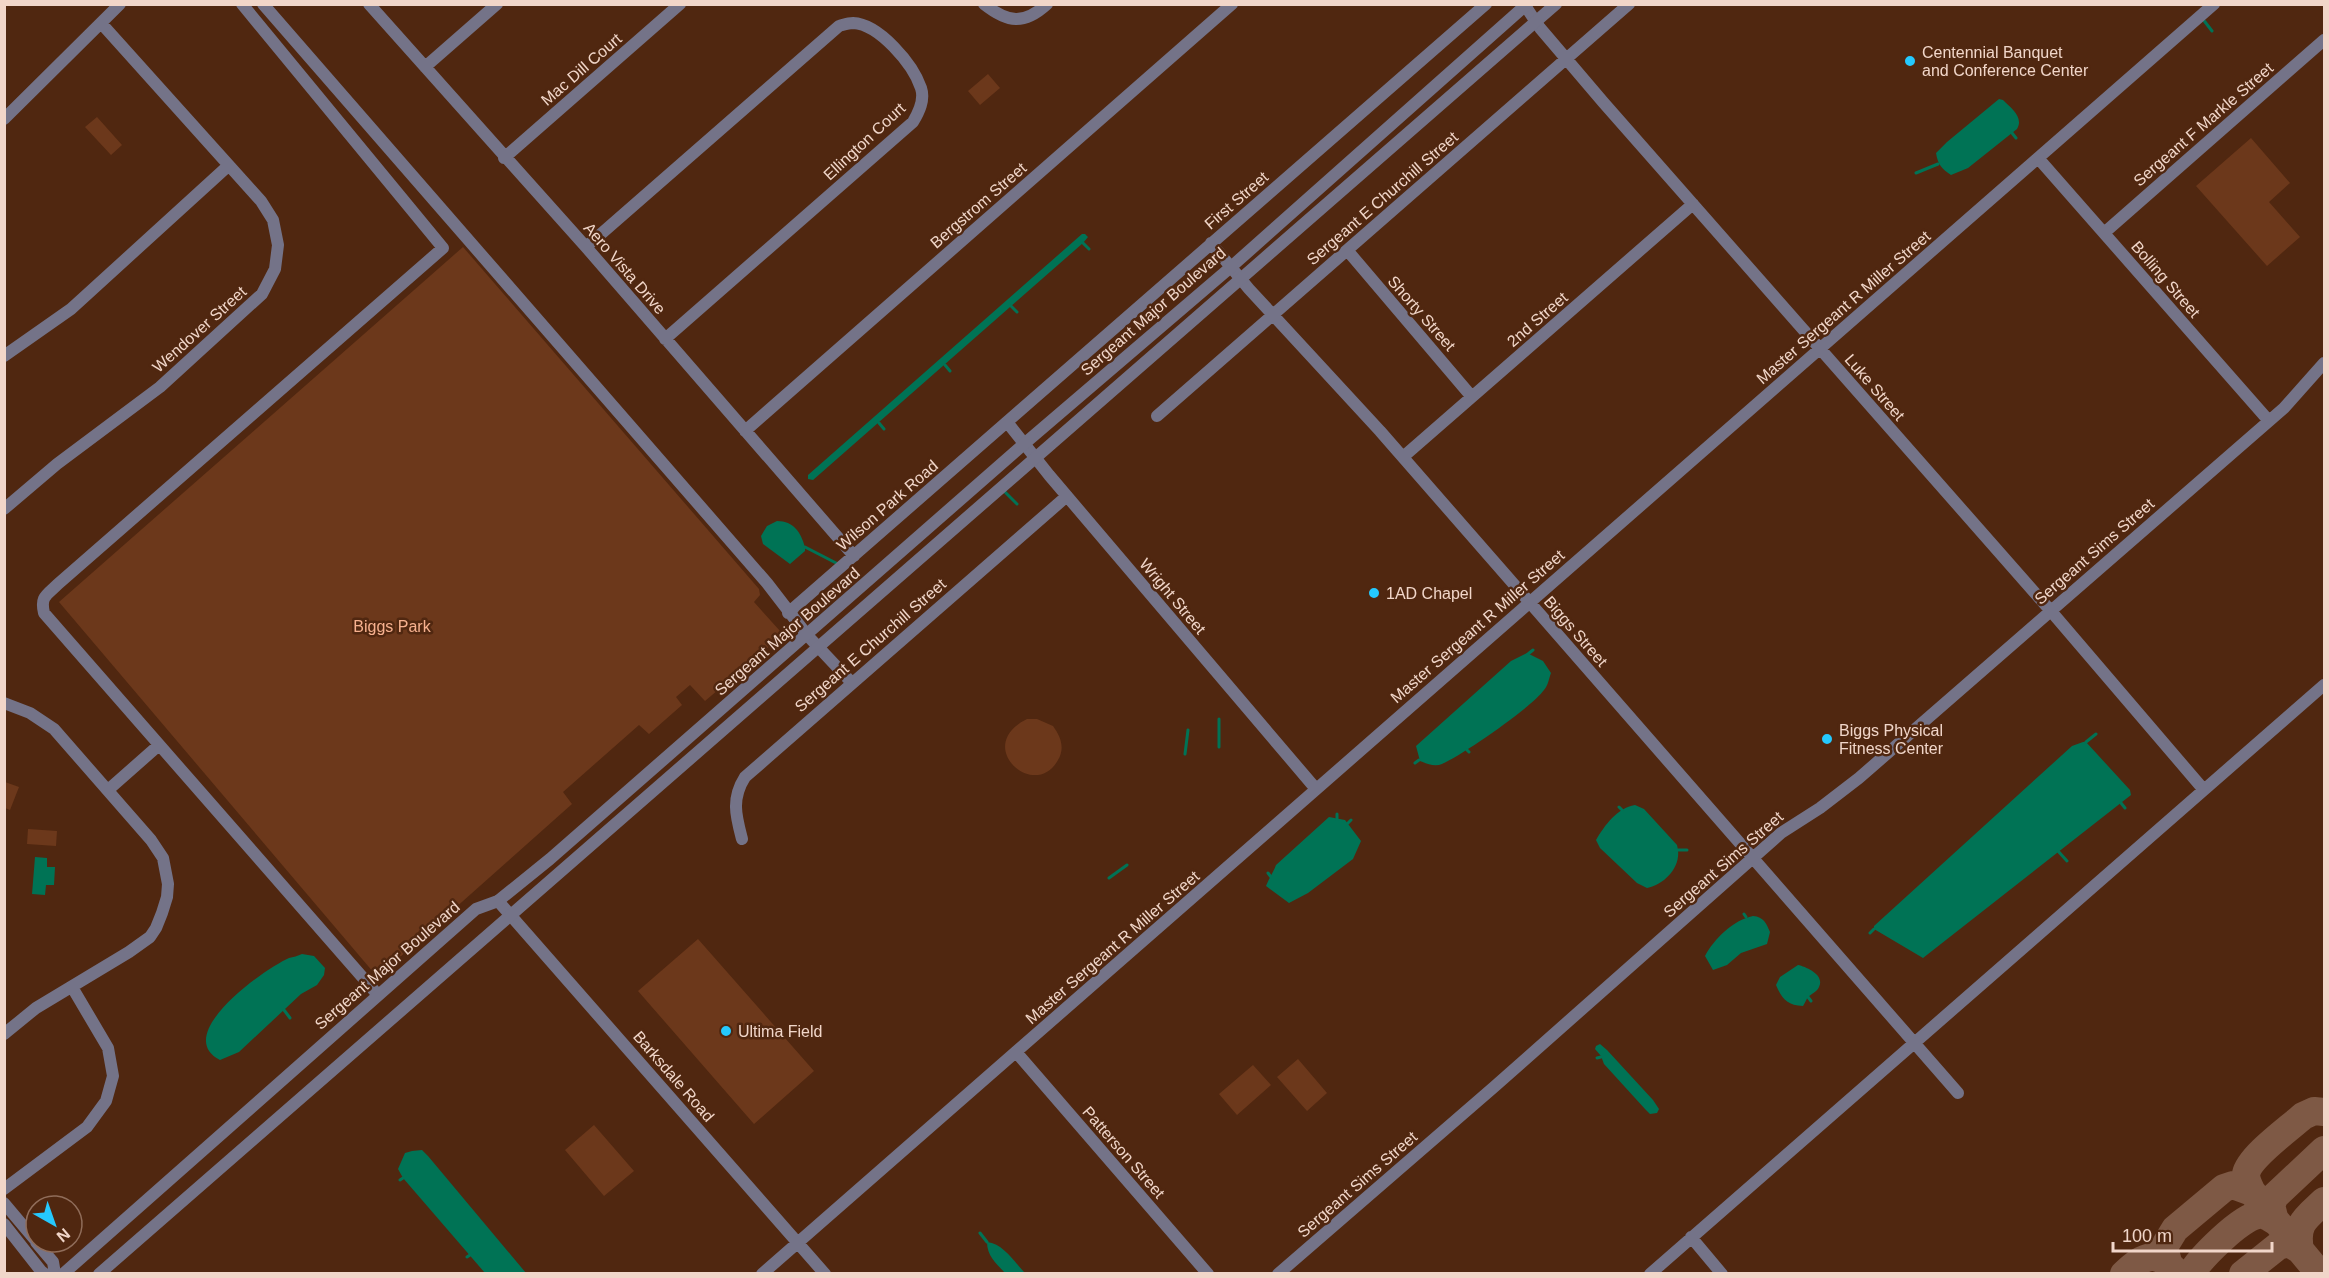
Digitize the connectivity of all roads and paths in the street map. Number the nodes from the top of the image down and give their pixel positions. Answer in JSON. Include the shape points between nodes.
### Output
{"nodes":[{"id":1,"x":120,"y":4,"type":"edge"},
{"id":2,"x":242,"y":4,"type":"edge"},
{"id":3,"x":263,"y":4,"type":"edge"},
{"id":4,"x":369,"y":4,"type":"edge"},
{"id":5,"x":497,"y":4,"type":"edge"},
{"id":6,"x":680,"y":4,"type":"edge"},
{"id":7,"x":984,"y":4,"type":"edge"},
{"id":8,"x":1047,"y":4,"type":"edge"},
{"id":9,"x":1232,"y":4,"type":"edge"},
{"id":10,"x":1486,"y":4,"type":"edge"},
{"id":11,"x":1556,"y":4,"type":"edge"},
{"id":12,"x":1629,"y":4,"type":"edge"},
{"id":13,"x":2214,"y":4,"type":"edge"},
{"id":14,"x":1525,"y":5,"type":"edge"},
{"id":15,"x":1536,"y":22,"type":"junction"},
{"id":16,"x":101,"y":23,"type":"junction"},
{"id":17,"x":2325,"y":40,"type":"edge"},
{"id":18,"x":1566,"y":59,"type":"junction"},
{"id":19,"x":425,"y":67,"type":"junction"},
{"id":20,"x":4,"y":119,"type":"edge"},
{"id":21,"x":504,"y":158,"type":"junction"},
{"id":22,"x":2038,"y":158,"type":"junction"},
{"id":23,"x":228,"y":166,"type":"junction"},
{"id":24,"x":1693,"y":204,"type":"junction"},
{"id":25,"x":2104,"y":233,"type":"junction"},
{"id":26,"x":1211,"y":243,"type":"junction"},
{"id":27,"x":586,"y":247,"type":"junction"},
{"id":28,"x":1347,"y":250,"type":"junction"},
{"id":29,"x":1231,"y":267,"type":"junction"},
{"id":30,"x":1241,"y":279,"type":"junction"},
{"id":31,"x":1273,"y":315,"type":"junction"},
{"id":32,"x":666,"y":339,"type":"junction"},
{"id":33,"x":1819,"y":349,"type":"junction"},
{"id":34,"x":4,"y":356,"type":"edge"},
{"id":35,"x":2325,"y":363,"type":"edge"},
{"id":36,"x":1472,"y":397,"type":"junction"},
{"id":37,"x":1157,"y":416,"type":"dead end"},
{"id":38,"x":2269,"y":421,"type":"junction"},
{"id":39,"x":1007,"y":422,"type":"junction"},
{"id":40,"x":746,"y":431,"type":"junction"},
{"id":41,"x":1024,"y":444,"type":"junction"},
{"id":42,"x":1034,"y":457,"type":"junction"},
{"id":43,"x":1403,"y":458,"type":"junction"},
{"id":44,"x":1067,"y":496,"type":"junction"},
{"id":45,"x":4,"y":509,"type":"edge"},
{"id":46,"x":854,"y":556,"type":"junction"},
{"id":47,"x":1529,"y":602,"type":"junction"},
{"id":48,"x":2050,"y":610,"type":"junction"},
{"id":49,"x":788,"y":613,"type":"junction"},
{"id":50,"x":807,"y":635,"type":"junction"},
{"id":51,"x":819,"y":647,"type":"junction"},
{"id":52,"x":852,"y":683,"type":"junction"},
{"id":53,"x":2325,"y":685,"type":"edge"},
{"id":54,"x":4,"y":703,"type":"edge"},
{"id":55,"x":159,"y":745,"type":"junction"},
{"id":56,"x":1316,"y":789,"type":"junction"},
{"id":57,"x":108,"y":790,"type":"junction"},
{"id":58,"x":2204,"y":790,"type":"junction"},
{"id":59,"x":742,"y":839,"type":"dead end"},
{"id":60,"x":1753,"y":858,"type":"junction"},
{"id":61,"x":498,"y":901,"type":"junction"},
{"id":62,"x":511,"y":916,"type":"junction"},
{"id":63,"x":72,"y":987,"type":"junction"},
{"id":64,"x":378,"y":995,"type":"junction"},
{"id":65,"x":4,"y":1034,"type":"edge"},
{"id":66,"x":1914,"y":1042,"type":"junction"},
{"id":67,"x":1016,"y":1052,"type":"junction"},
{"id":68,"x":1958,"y":1093,"type":"dead end"},
{"id":69,"x":4,"y":1189,"type":"edge"},
{"id":70,"x":4,"y":1203,"type":"edge"},
{"id":71,"x":4,"y":1224,"type":"edge"},
{"id":72,"x":24,"y":1227,"type":"edge"},
{"id":73,"x":1691,"y":1237,"type":"junction"},
{"id":74,"x":798,"y":1243,"type":"junction"},
{"id":75,"x":46,"y":1254,"type":"edge"},
{"id":76,"x":45,"y":1274,"type":"edge"},
{"id":77,"x":55,"y":1274,"type":"edge"},
{"id":78,"x":63,"y":1274,"type":"edge"},
{"id":79,"x":99,"y":1274,"type":"edge"},
{"id":80,"x":762,"y":1274,"type":"edge"},
{"id":81,"x":825,"y":1274,"type":"edge"},
{"id":82,"x":1208,"y":1274,"type":"edge"},
{"id":83,"x":1278,"y":1274,"type":"edge"},
{"id":84,"x":1650,"y":1274,"type":"edge"},
{"id":85,"x":1722,"y":1274,"type":"edge"}],
"edges":[{"from":1,"to":16,"type":"street"},
{"from":2,"to":55,"type":"street","via":[[443,248],[43,598],[44,613]]},
{"from":3,"to":49,"type":"street","via":[[767,583]]},
{"from":4,"to":19,"type":"street","name":"Aero Vista Drive"},
{"from":5,"to":19,"type":"street"},
{"from":6,"to":21,"type":"street","name":"Mac Dill Court"},
{"from":7,"to":8,"type":"street","via":[[1001,16],[1020,21]]},
{"from":9,"to":40,"type":"street","name":"Bergstrom Street"},
{"from":10,"to":26,"type":"street","name":"First Street"},
{"from":11,"to":15,"type":"street","name":"Sergeant Major Boulevard"},
{"from":12,"to":18,"type":"street","name":"Sergeant E Churchill Street"},
{"from":13,"to":22,"type":"street","name":"Master Sergeant R Miller Street"},
{"from":14,"to":15,"type":"street","name":"Luke Street"},
{"from":14,"to":29,"type":"street","name":"Sergeant Major Boulevard"},
{"from":15,"to":18,"type":"street","name":"Luke Street"},
{"from":15,"to":30,"type":"street","name":"Sergeant Major Boulevard"},
{"from":16,"to":20,"type":"street"},
{"from":16,"to":23,"type":"street","name":"Wendover Street"},
{"from":17,"to":25,"type":"street","name":"Sergeant F Markle Street"},
{"from":18,"to":24,"type":"street","name":"Luke Street"},
{"from":18,"to":28,"type":"street","name":"Sergeant E Churchill Street"},
{"from":19,"to":21,"type":"street","name":"Aero Vista Drive"},
{"from":21,"to":27,"type":"street","name":"Aero Vista Drive"},
{"from":22,"to":25,"type":"street","name":"Bolling Street"},
{"from":22,"to":33,"type":"street","name":"Master Sergeant R Miller Street"},
{"from":23,"to":34,"type":"street","via":[[71,309]]},
{"from":23,"to":45,"type":"street","name":"Wendover Street","via":[[273,220],[278,245],[275,269],[262,294],[160,387]]},
{"from":24,"to":33,"type":"street","name":"Luke Street"},
{"from":24,"to":36,"type":"street","name":"2nd Street"},
{"from":25,"to":38,"type":"street","name":"Bolling Street"},
{"from":26,"to":29,"type":"street","name":"Biggs Street"},
{"from":26,"to":39,"type":"street","name":"First Street"},
{"from":27,"to":32,"type":"street","name":"Aero Vista Drive"},
{"from":27,"to":32,"type":"street","name":"Ellington Court","via":[[839,26],[852,23],[869,28],[900,53],[921,89],[921,109],[913,122]]},
{"from":28,"to":31,"type":"street","name":"Sergeant E Churchill Street"},
{"from":28,"to":36,"type":"street","name":"Shorty Street"},
{"from":29,"to":30,"type":"street","name":"Biggs Street"},
{"from":29,"to":41,"type":"street","name":"Sergeant Major Boulevard"},
{"from":30,"to":31,"type":"street","name":"Biggs Street"},
{"from":30,"to":42,"type":"street","name":"Sergeant Major Boulevard"},
{"from":31,"to":37,"type":"street","name":"Sergeant E Churchill Street"},
{"from":31,"to":43,"type":"street","name":"Biggs Street"},
{"from":32,"to":40,"type":"street","name":"Aero Vista Drive"},
{"from":33,"to":47,"type":"street","name":"Master Sergeant R Miller Street"},
{"from":33,"to":48,"type":"street","name":"Luke Street"},
{"from":35,"to":38,"type":"street","name":"Sergeant Sims Street"},
{"from":36,"to":43,"type":"street","name":"2nd Street"},
{"from":38,"to":48,"type":"street","name":"Sergeant Sims Street"},
{"from":39,"to":41,"type":"street","name":"Wright Street"},
{"from":39,"to":46,"type":"street","name":"Wilson Park Road"},
{"from":40,"to":46,"type":"street","name":"Aero Vista Drive"},
{"from":41,"to":42,"type":"street","name":"Wright Street"},
{"from":41,"to":50,"type":"street","name":"Sergeant Major Boulevard"},
{"from":42,"to":44,"type":"street","name":"Wright Street"},
{"from":42,"to":51,"type":"street","name":"Sergeant Major Boulevard"},
{"from":43,"to":47,"type":"street","name":"Biggs Street"},
{"from":44,"to":52,"type":"street","name":"Sergeant E Churchill Street"},
{"from":44,"to":56,"type":"street","name":"Wright Street"},
{"from":46,"to":49,"type":"street","name":"Wilson Park Road"},
{"from":47,"to":56,"type":"street","name":"Master Sergeant R Miller Street"},
{"from":47,"to":60,"type":"street","name":"Biggs Street"},
{"from":48,"to":58,"type":"street","name":"Luke Street"},
{"from":48,"to":60,"type":"street","name":"Sergeant Sims Street","via":[[1853,783],[1781,833]]},
{"from":49,"to":50,"type":"street"},
{"from":50,"to":51,"type":"street"},
{"from":50,"to":61,"type":"street","name":"Sergeant Major Boulevard"},
{"from":51,"to":52,"type":"street"},
{"from":51,"to":62,"type":"street","name":"Sergeant Major Boulevard"},
{"from":52,"to":59,"type":"street","name":"Sergeant E Churchill Street","via":[[745,777],[735,807]]},
{"from":53,"to":58,"type":"street"},
{"from":54,"to":57,"type":"street","via":[[30,713],[54,729]]},
{"from":55,"to":57,"type":"street"},
{"from":55,"to":64,"type":"street"},
{"from":56,"to":67,"type":"street","name":"Master Sergeant R Miller Street"},
{"from":57,"to":63,"type":"street","via":[[163,858],[167,897],[150,937]]},
{"from":58,"to":66,"type":"street"},
{"from":60,"to":66,"type":"street","name":"Biggs Street"},
{"from":60,"to":83,"type":"street","name":"Sergeant Sims Street"},
{"from":61,"to":62,"type":"street","name":"Barksdale Road"},
{"from":61,"to":64,"type":"street","name":"Sergeant Major Boulevard","via":[[476,909]]},
{"from":62,"to":74,"type":"street","name":"Barksdale Road"},
{"from":62,"to":79,"type":"street","name":"Sergeant Major Boulevard"},
{"from":63,"to":65,"type":"street","via":[[36,1008]]},
{"from":63,"to":69,"type":"street","via":[[108,1048],[113,1077],[106,1101],[87,1127]]},
{"from":64,"to":78,"type":"street","name":"Sergeant Major Boulevard"},
{"from":66,"to":68,"type":"street","name":"Biggs Street"},
{"from":66,"to":73,"type":"street"},
{"from":67,"to":74,"type":"street","name":"Master Sergeant R Miller Street"},
{"from":67,"to":82,"type":"street","name":"Patterson Street"},
{"from":70,"to":72,"type":"street"},
{"from":71,"to":76,"type":"street"},
{"from":73,"to":84,"type":"street"},
{"from":73,"to":85,"type":"street"},
{"from":74,"to":80,"type":"street","name":"Master Sergeant R Miller Street"},
{"from":74,"to":81,"type":"street","name":"Barksdale Road"},
{"from":75,"to":77,"type":"street"}]}
